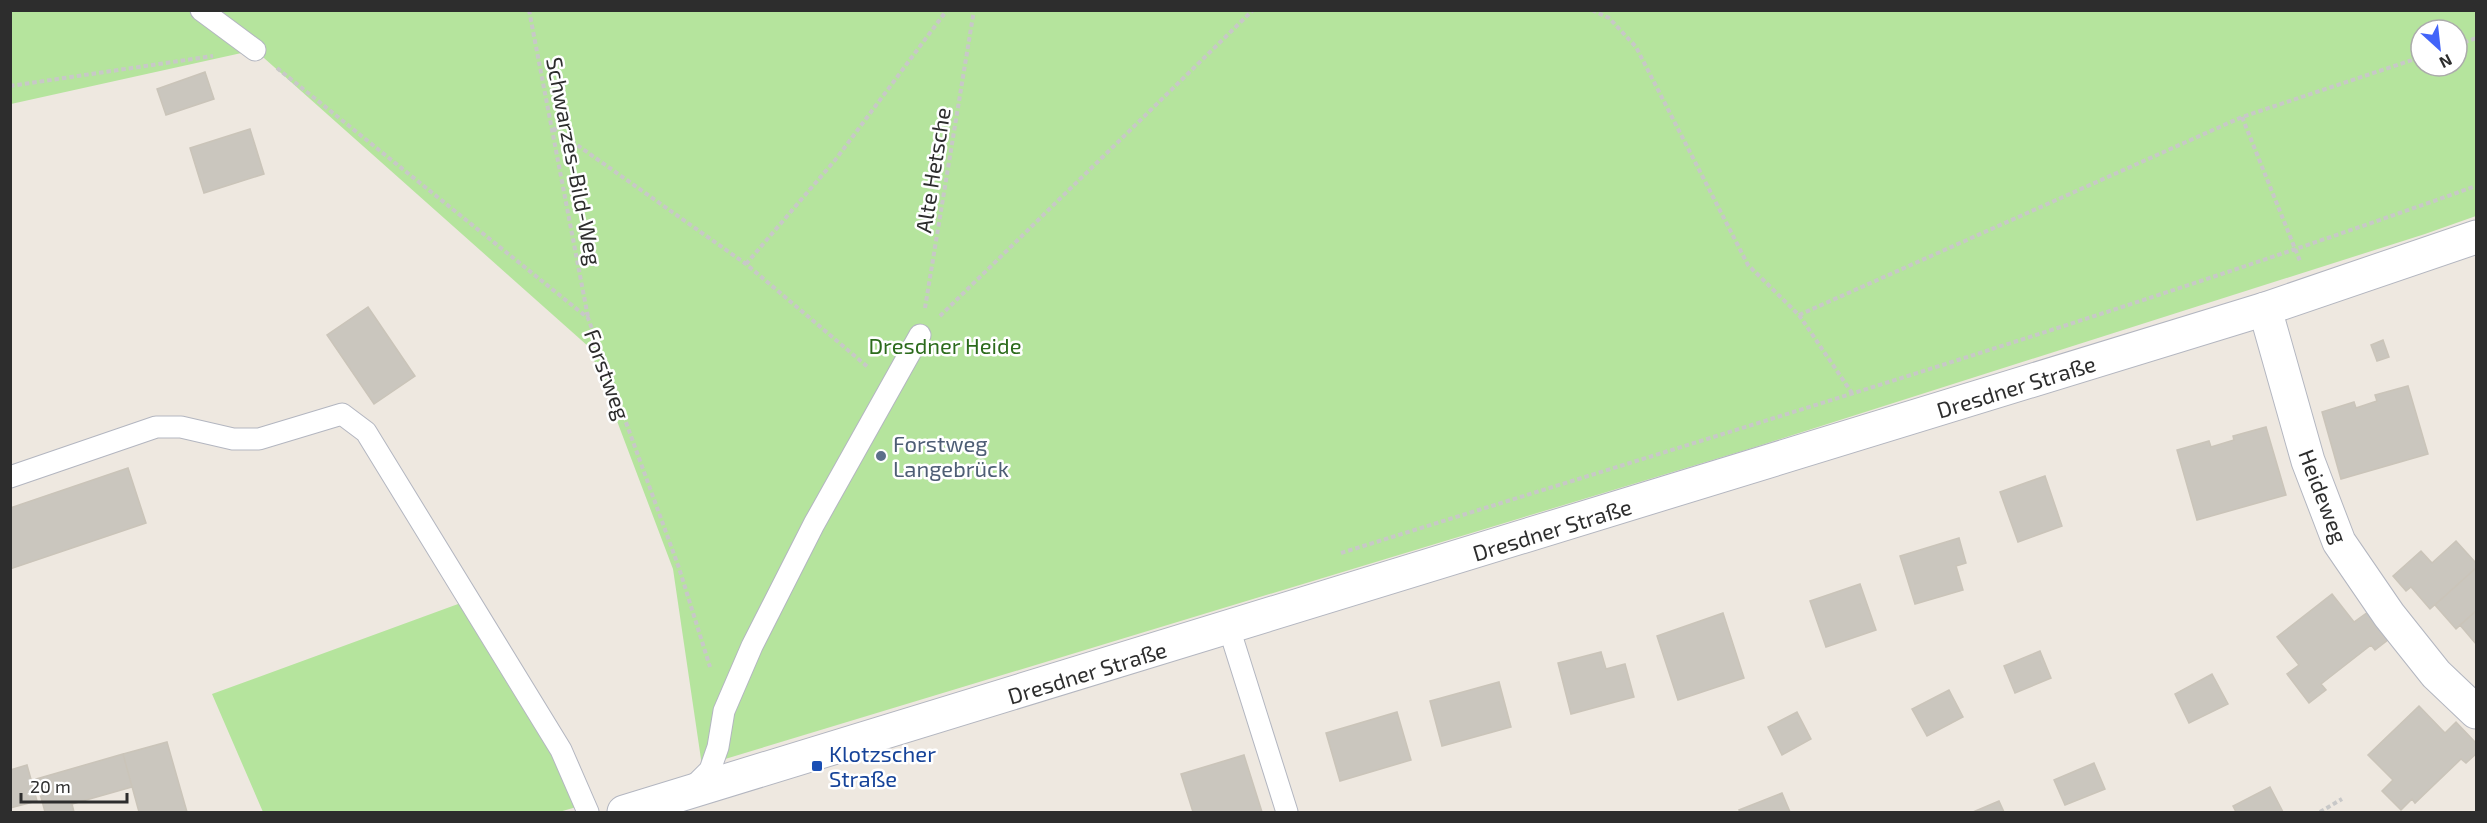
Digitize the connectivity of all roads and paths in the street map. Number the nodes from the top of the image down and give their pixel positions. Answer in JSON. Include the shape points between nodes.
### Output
{"nodes":[{"id":1,"x":201,"y":10,"type":"edge"},
{"id":2,"x":529,"y":10,"type":"edge"},
{"id":3,"x":947,"y":10,"type":"edge"},
{"id":4,"x":974,"y":10,"type":"edge"},
{"id":5,"x":1253,"y":10,"type":"edge"},
{"id":6,"x":1592,"y":10,"type":"edge"},
{"id":7,"x":255,"y":50,"type":"junction"},
{"id":8,"x":2409,"y":61,"type":"edge"},
{"id":9,"x":10,"y":86,"type":"edge"},
{"id":10,"x":2242,"y":117,"type":"junction"},
{"id":11,"x":553,"y":128,"type":"junction"},
{"id":12,"x":2476,"y":186,"type":"edge"},
{"id":13,"x":2476,"y":237,"type":"edge"},
{"id":14,"x":2296,"y":250,"type":"junction"},
{"id":15,"x":746,"y":264,"type":"junction"},
{"id":16,"x":2309,"y":294,"type":"junction"},
{"id":17,"x":2265,"y":309,"type":"junction"},
{"id":18,"x":1799,"y":315,"type":"junction"},
{"id":19,"x":588,"y":318,"type":"junction"},
{"id":20,"x":920,"y":335,"type":"junction"},
{"id":21,"x":893,"y":388,"type":"junction"},
{"id":22,"x":1852,"y":393,"type":"junction"},
{"id":23,"x":10,"y":477,"type":"edge"},
{"id":24,"x":1337,"y":554,"type":"dead end"},
{"id":25,"x":1229,"y":628,"type":"junction"},
{"id":26,"x":724,"y":711,"type":"junction"},
{"id":27,"x":2476,"y":712,"type":"edge"},
{"id":28,"x":2342,"y":799,"type":"dead end"},
{"id":29,"x":686,"y":803,"type":"edge"},
{"id":30,"x":588,"y":813,"type":"edge"},
{"id":31,"x":624,"y":813,"type":"edge"},
{"id":32,"x":1287,"y":813,"type":"edge"},
{"id":33,"x":2320,"y":813,"type":"edge"}],
"edges":[{"from":1,"to":7,"type":"lane"},
{"from":2,"to":11,"type":"path","name":"Schwarzes-Bild-Weg"},
{"from":3,"to":15,"type":"path","via":[[836,159]]},
{"from":4,"to":20,"type":"path","name":"Alte Hetsche"},
{"from":5,"to":20,"type":"path"},
{"from":6,"to":18,"type":"path","via":[[1609,18],[1636,47],[1748,265]]},
{"from":7,"to":9,"type":"path"},
{"from":7,"to":19,"type":"path","name":"Forstweg"},
{"from":8,"to":10,"type":"path"},
{"from":10,"to":14,"type":"path"},
{"from":10,"to":18,"type":"path"},
{"from":11,"to":15,"type":"path"},
{"from":11,"to":19,"type":"path","name":"Schwarzes-Bild-Weg"},
{"from":12,"to":14,"type":"path"},
{"from":13,"to":16,"type":"main road","name":"Dresdner Straße"},
{"from":14,"to":16,"type":"path"},
{"from":14,"to":22,"type":"path"},
{"from":15,"to":21,"type":"path"},
{"from":16,"to":17,"type":"main road","name":"Dresdner Straße"},
{"from":17,"to":25,"type":"main road","name":"Dresdner Straße"},
{"from":17,"to":27,"type":"main road","name":"Heideweg","via":[[2308,461],[2339,542],[2436,674]]},
{"from":18,"to":22,"type":"path"},
{"from":19,"to":26,"type":"path","name":"Forstweg","via":[[679,568]]},
{"from":20,"to":21,"type":"lane"},
{"from":21,"to":26,"type":"lane","via":[[814,524]]},
{"from":22,"to":24,"type":"path"},
{"from":23,"to":30,"type":"lane","via":[[156,427],[181,427],[233,439],[259,439],[342,414],[366,432],[561,750]]},
{"from":25,"to":29,"type":"main road","name":"Dresdner Straße"},
{"from":25,"to":32,"type":"lane"},
{"from":26,"to":29,"type":"lane","via":[[710,770]]},
{"from":28,"to":33,"type":"path"},
{"from":29,"to":31,"type":"main road","name":"Dresdner Straße"}]}
